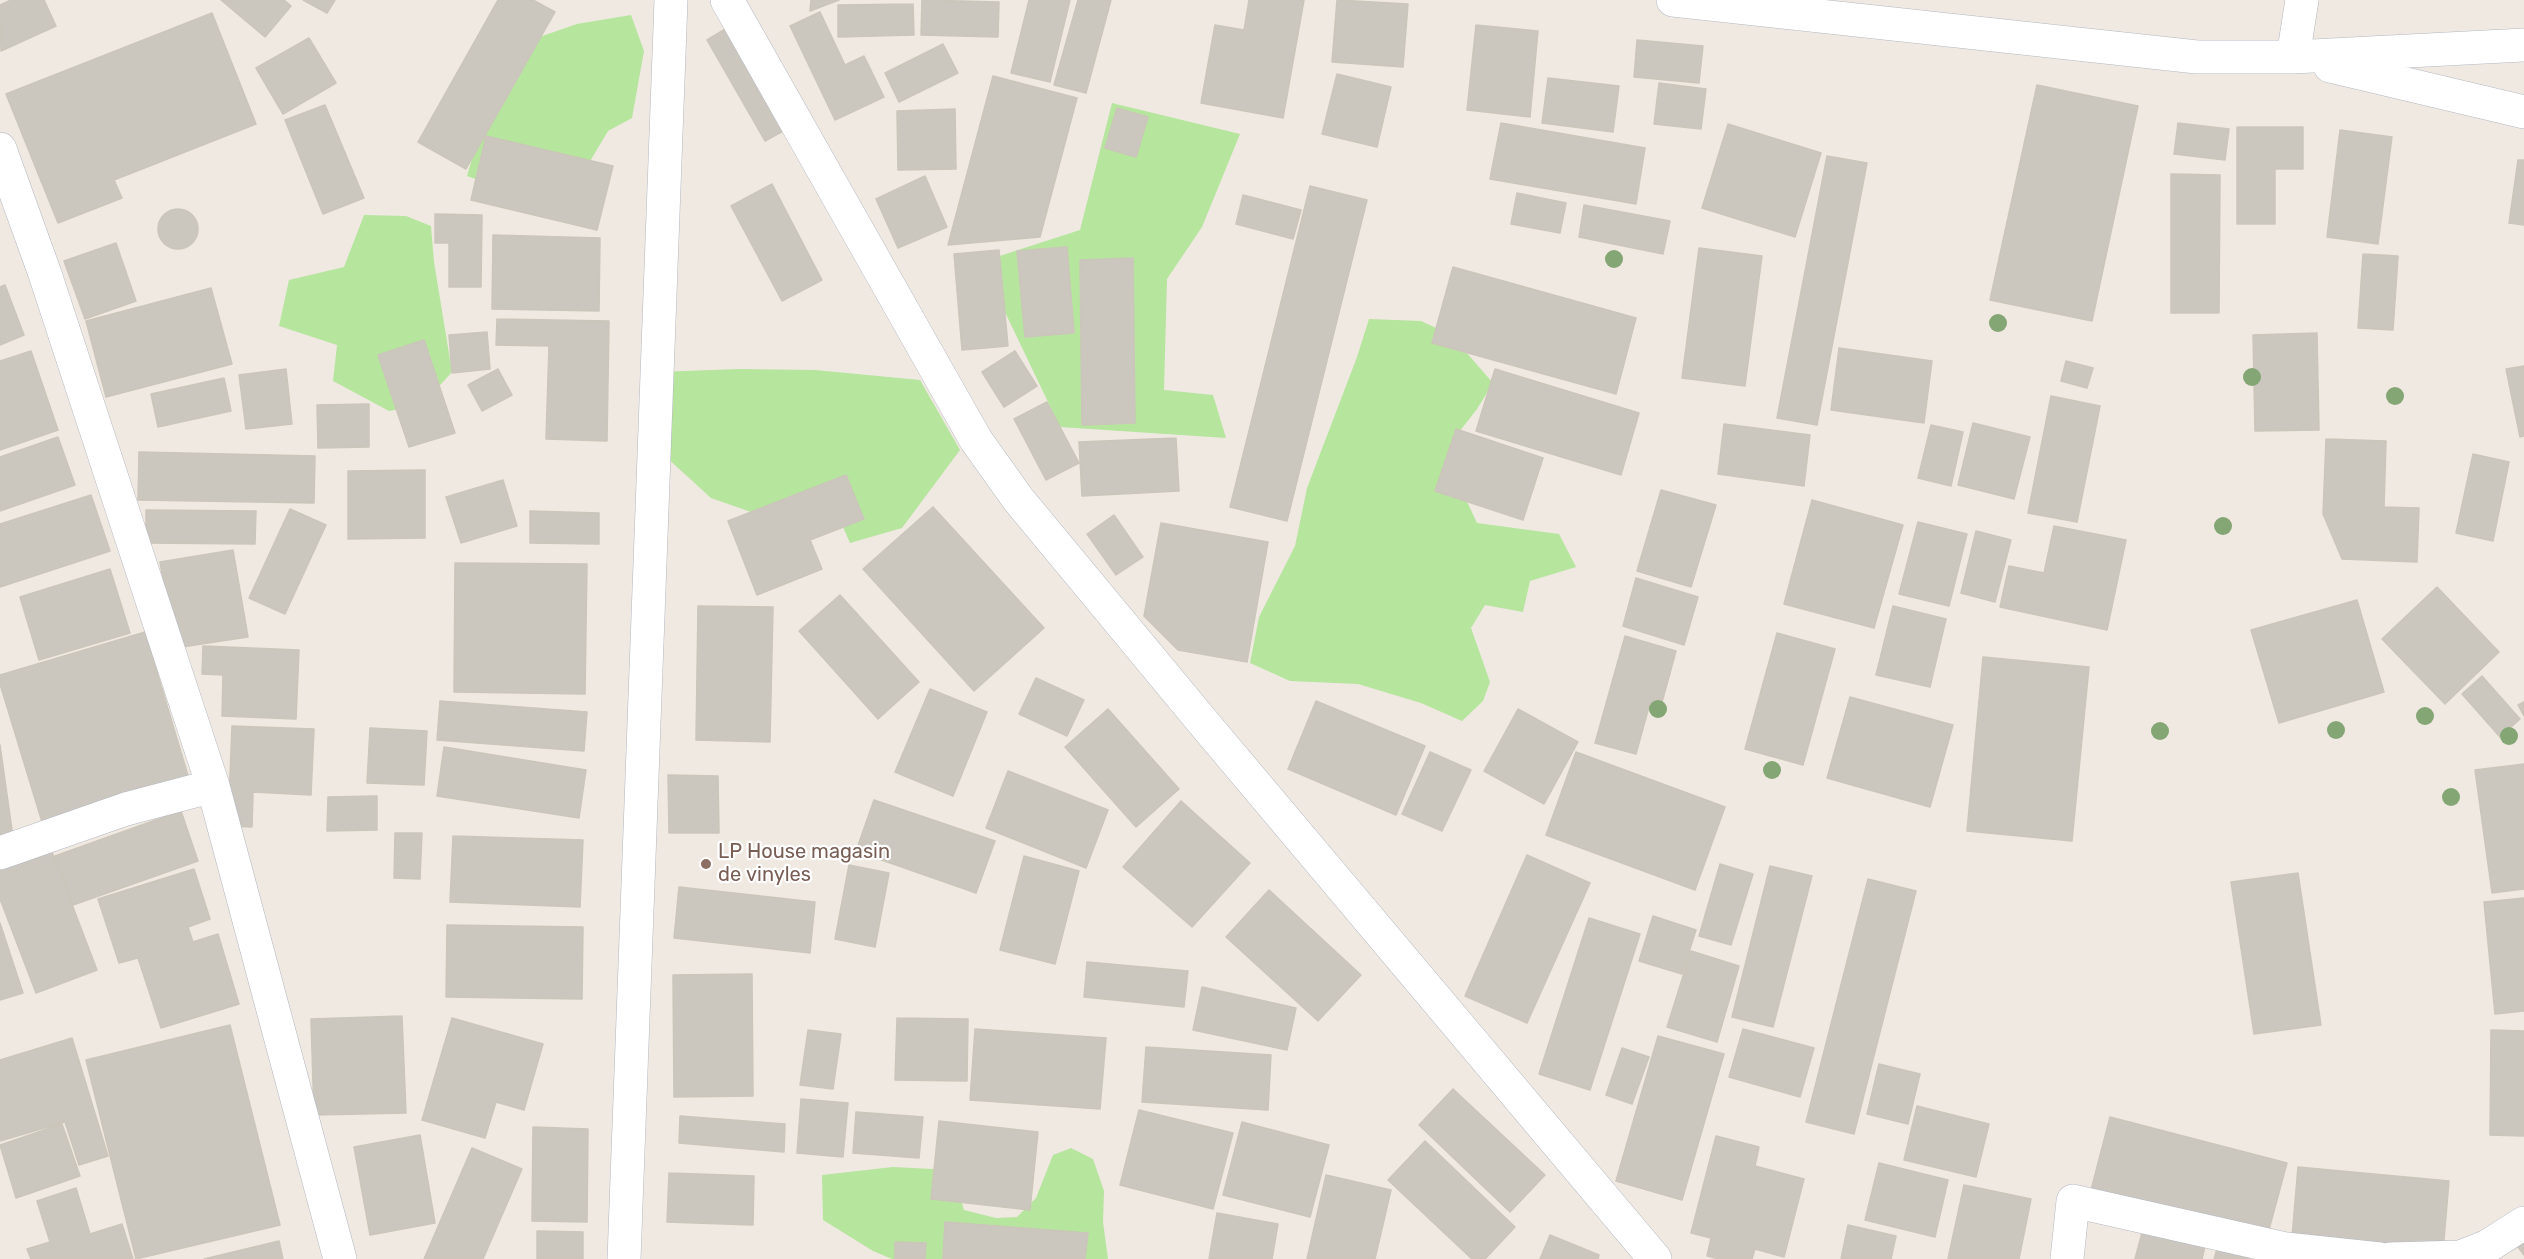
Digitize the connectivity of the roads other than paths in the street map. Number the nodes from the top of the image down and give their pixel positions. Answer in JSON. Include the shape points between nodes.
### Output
{"nodes":[{"id":1,"x":671,"y":0,"type":"edge"},
{"id":2,"x":727,"y":0,"type":"edge"},
{"id":3,"x":1673,"y":0,"type":"edge"},
{"id":4,"x":2302,"y":0,"type":"edge"},
{"id":5,"x":2524,"y":45,"type":"edge"},
{"id":6,"x":2293,"y":57,"type":"junction"},
{"id":7,"x":2524,"y":112,"type":"edge"},
{"id":8,"x":0,"y":148,"type":"edge"},
{"id":9,"x":213,"y":786,"type":"junction"},
{"id":10,"x":0,"y":853,"type":"edge"},
{"id":11,"x":2524,"y":1223,"type":"edge"},
{"id":12,"x":340,"y":1259,"type":"edge"},
{"id":13,"x":624,"y":1259,"type":"edge"},
{"id":14,"x":1654,"y":1259,"type":"edge"},
{"id":15,"x":2067,"y":1259,"type":"edge"},
{"id":16,"x":2380,"y":1259,"type":"edge"},
{"id":17,"x":2390,"y":1259,"type":"edge"}],
"edges":[{"from":1,"to":13,"type":"street"},
{"from":2,"to":14,"type":"street","via":[[976,440],[1018,498]]},
{"from":3,"to":6,"type":"street","via":[[2197,57]]},
{"from":4,"to":6,"type":"street"},
{"from":5,"to":6,"type":"street"},
{"from":6,"to":7,"type":"street"},
{"from":8,"to":9,"type":"street"},
{"from":9,"to":10,"type":"street","via":[[126,809]]},
{"from":9,"to":12,"type":"street"},
{"from":11,"to":17,"type":"street","via":[[2488,1246],[2460,1257]]},
{"from":15,"to":16,"type":"street","via":[[2073,1201],[2286,1249]]}]}
